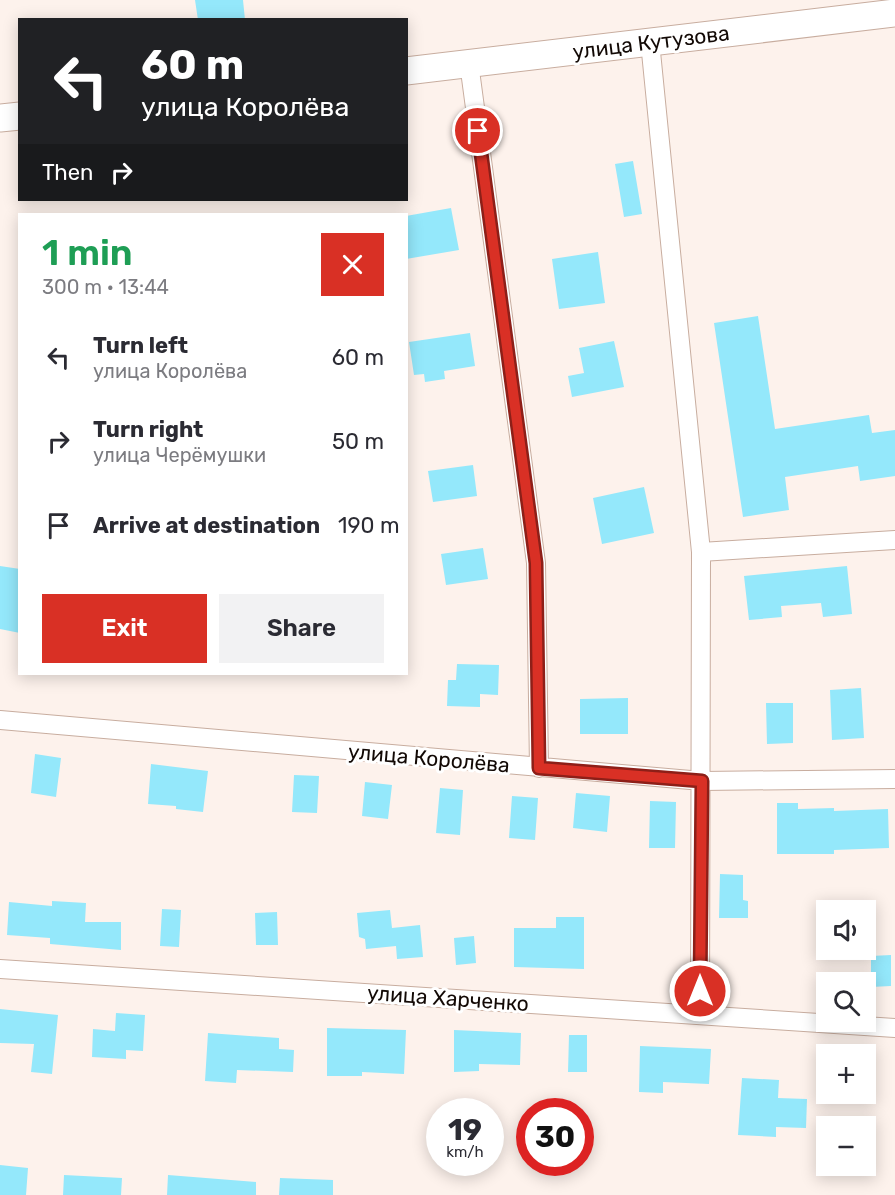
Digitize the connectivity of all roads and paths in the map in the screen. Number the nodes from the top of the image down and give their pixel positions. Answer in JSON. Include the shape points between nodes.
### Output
{"nodes":[{"id":1,"x":895,"y":13,"type":"edge"},
{"id":2,"x":650,"y":42,"type":"junction"},
{"id":3,"x":469,"y":63,"type":"junction"},
{"id":4,"x":408,"y":70,"type":"edge"},
{"id":5,"x":18,"y":116,"type":"edge"},
{"id":6,"x":0,"y":118,"type":"edge"},
{"id":7,"x":895,"y":540,"type":"edge"},
{"id":8,"x":701,"y":552,"type":"junction"},
{"id":9,"x":0,"y":720,"type":"edge"},
{"id":10,"x":539,"y":768,"type":"junction"},
{"id":11,"x":895,"y":779,"type":"edge"},
{"id":12,"x":702,"y":781,"type":"junction"},
{"id":13,"x":0,"y":969,"type":"edge"},
{"id":14,"x":700,"y":1014,"type":"junction"},
{"id":15,"x":895,"y":1028,"type":"edge"}],
"edges":[{"from":1,"to":2,"type":"main road","name":"улица Кутузова"},
{"from":2,"to":3,"type":"main road","name":"улица Кутузова"},
{"from":2,"to":8,"type":"street"},
{"from":3,"to":4,"type":"main road","name":"улица Кутузова"},
{"from":3,"to":10,"type":"street","via":[[536,563]]},
{"from":5,"to":6,"type":"main road"},
{"from":7,"to":8,"type":"street"},
{"from":8,"to":12,"type":"street"},
{"from":9,"to":10,"type":"street","name":"улица Королёва"},
{"from":10,"to":12,"type":"street","name":"улица Королёва"},
{"from":11,"to":12,"type":"street","name":"улица Королёва"},
{"from":12,"to":14,"type":"street"},
{"from":13,"to":14,"type":"street","name":"улица Харченко"},
{"from":14,"to":15,"type":"street","name":"улица Харченко"}]}
